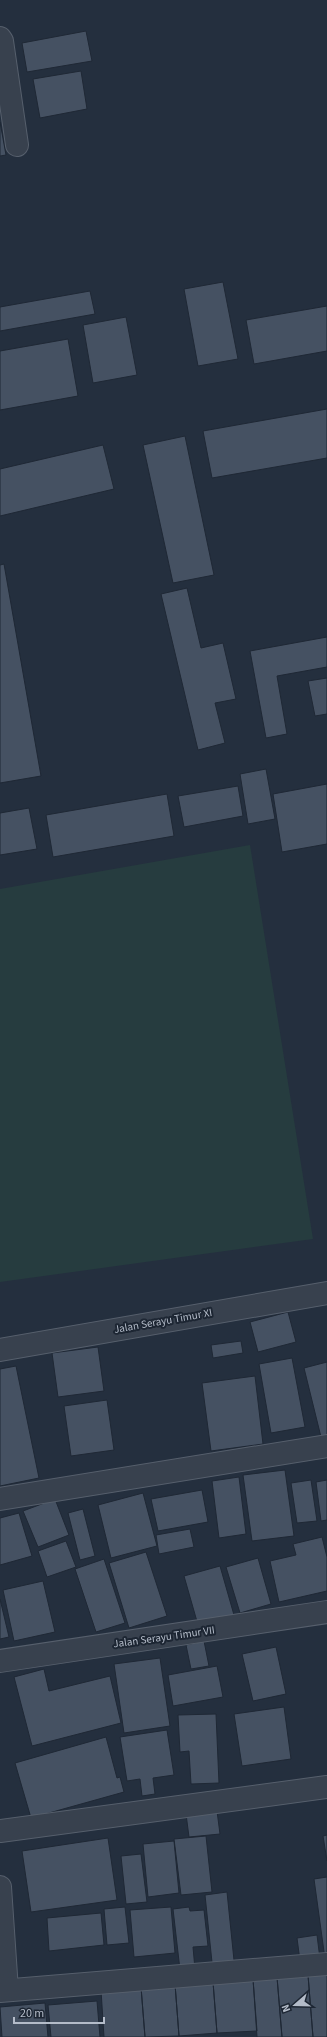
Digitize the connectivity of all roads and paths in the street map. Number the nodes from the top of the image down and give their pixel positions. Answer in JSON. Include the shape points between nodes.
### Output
{"nodes":[{"id":1,"x":0,"y":38,"type":"edge"},
{"id":2,"x":16,"y":145,"type":"dead end"},
{"id":3,"x":327,"y":1293,"type":"edge"},
{"id":4,"x":0,"y":1350,"type":"edge"},
{"id":5,"x":327,"y":1446,"type":"edge"},
{"id":6,"x":0,"y":1499,"type":"edge"},
{"id":7,"x":327,"y":1612,"type":"edge"},
{"id":8,"x":0,"y":1661,"type":"edge"},
{"id":9,"x":327,"y":1787,"type":"edge"},
{"id":10,"x":0,"y":1831,"type":"edge"},
{"id":11,"x":0,"y":1887,"type":"edge"},
{"id":12,"x":327,"y":1964,"type":"edge"},
{"id":13,"x":4,"y":1991,"type":"edge"}],
"edges":[{"from":1,"to":2,"type":"street"},
{"from":3,"to":4,"type":"street","name":"Jalan Serayu Timur XI"},
{"from":5,"to":6,"type":"street"},
{"from":7,"to":8,"type":"street","name":"Jalan Serayu Timur VII"},
{"from":9,"to":10,"type":"street"},
{"from":11,"to":13,"type":"street"},
{"from":12,"to":13,"type":"street"}]}
